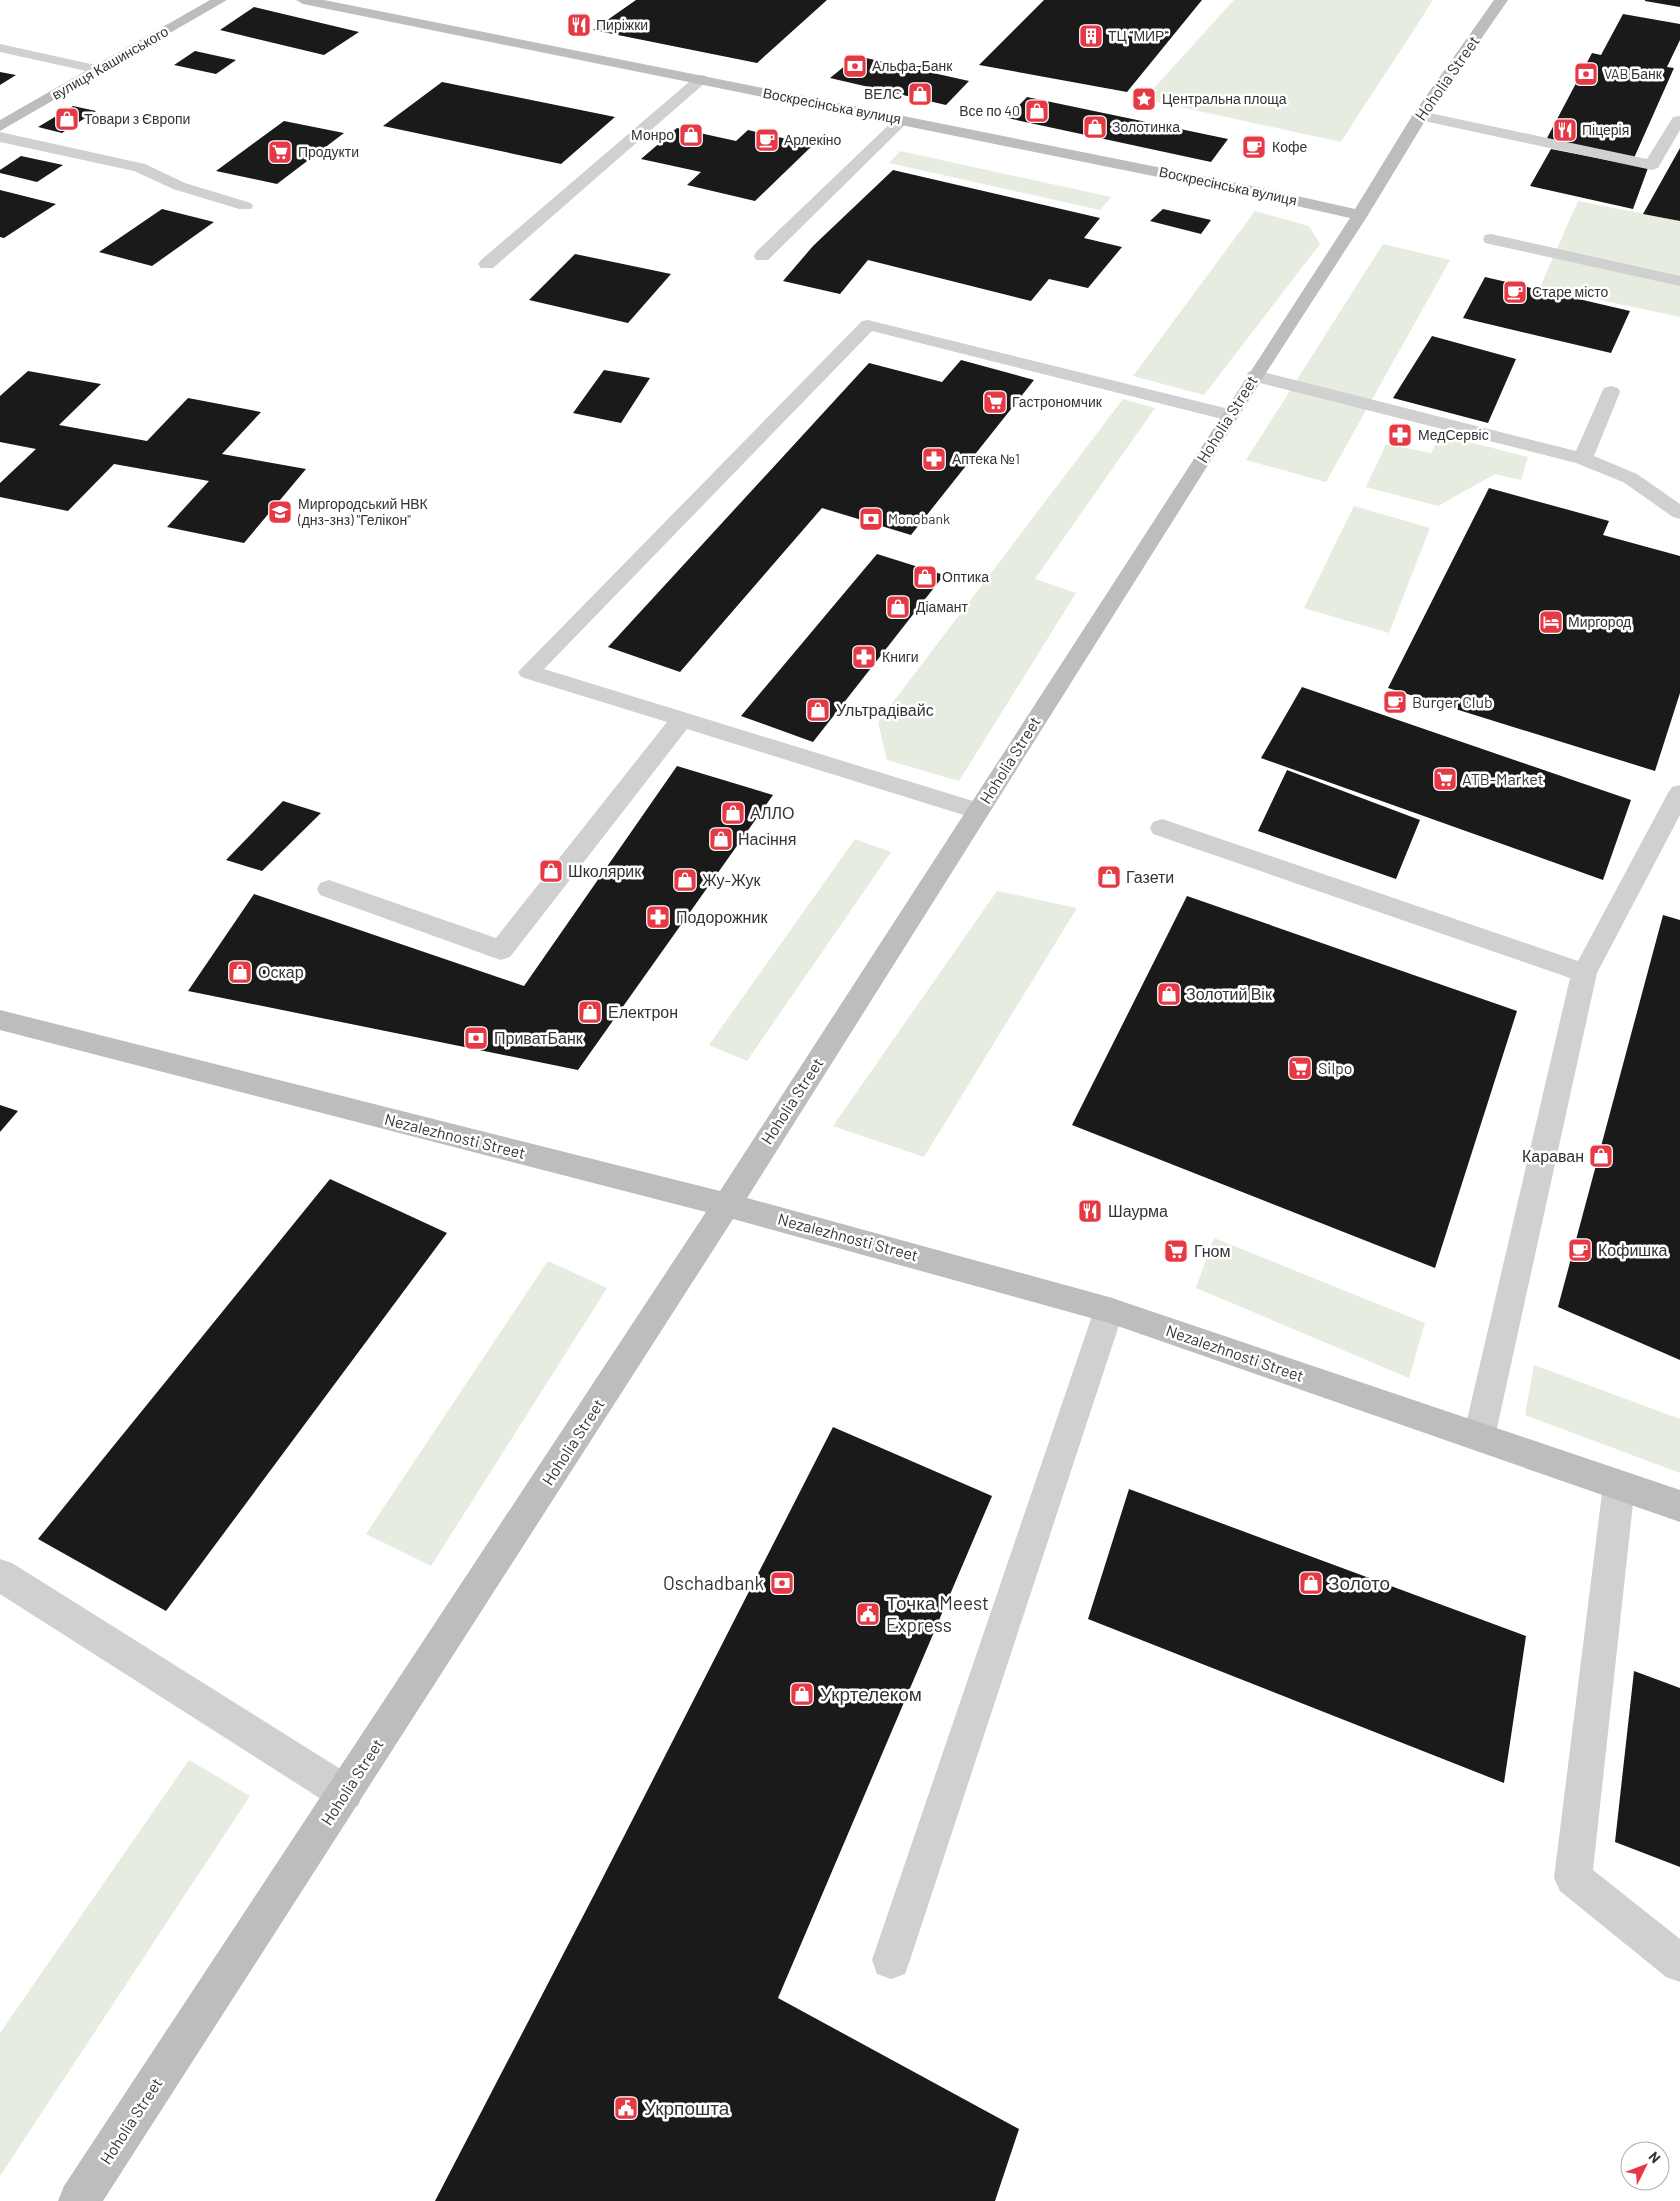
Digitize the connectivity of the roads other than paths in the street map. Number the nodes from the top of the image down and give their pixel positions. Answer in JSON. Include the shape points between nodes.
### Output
{"nodes":[{"id":1,"x":220,"y":0,"type":"edge"},
{"id":2,"x":303,"y":0,"type":"edge"},
{"id":3,"x":1501,"y":0,"type":"edge"},
{"id":4,"x":0,"y":48,"type":"edge"},
{"id":5,"x":100,"y":70,"type":"junction"},
{"id":6,"x":701,"y":79,"type":"junction"},
{"id":7,"x":1420,"y":116,"type":"junction"},
{"id":8,"x":902,"y":120,"type":"junction"},
{"id":9,"x":1678,"y":120,"type":"dead end"},
{"id":10,"x":0,"y":126,"type":"edge"},
{"id":11,"x":0,"y":137,"type":"edge"},
{"id":12,"x":245,"y":206,"type":"dead end"},
{"id":13,"x":1360,"y":215,"type":"junction"},
{"id":14,"x":1491,"y":239,"type":"dead end"},
{"id":15,"x":762,"y":256,"type":"dead end"},
{"id":16,"x":487,"y":264,"type":"dead end"},
{"id":17,"x":1680,"y":280,"type":"edge"},
{"id":18,"x":1255,"y":376,"type":"junction"},
{"id":19,"x":1611,"y":392,"type":"dead end"},
{"id":20,"x":1230,"y":415,"type":"junction"},
{"id":21,"x":1583,"y":458,"type":"junction"},
{"id":22,"x":1680,"y":513,"type":"edge"},
{"id":23,"x":681,"y":720,"type":"junction"},
{"id":24,"x":1680,"y":793,"type":"edge"},
{"id":25,"x":978,"y":811,"type":"junction"},
{"id":26,"x":1162,"y":828,"type":"dead end"},
{"id":27,"x":329,"y":889,"type":"dead end"},
{"id":28,"x":1584,"y":972,"type":"junction"},
{"id":29,"x":0,"y":1020,"type":"edge"},
{"id":30,"x":726,"y":1205,"type":"junction"},
{"id":31,"x":1109,"y":1310,"type":"junction"},
{"id":32,"x":1479,"y":1437,"type":"junction"},
{"id":33,"x":1619,"y":1485,"type":"junction"},
{"id":34,"x":1680,"y":1506,"type":"edge"},
{"id":35,"x":0,"y":1575,"type":"edge"},
{"id":36,"x":344,"y":1793,"type":"junction"},
{"id":37,"x":891,"y":1960,"type":"dead end"},
{"id":38,"x":1680,"y":1963,"type":"edge"},
{"id":39,"x":79,"y":2201,"type":"edge"}],
"edges":[{"from":1,"to":5,"type":"street","name":"вулиця Кашинського"},
{"from":2,"to":6,"type":"street","name":"Воскресінська вулиця"},
{"from":3,"to":7,"type":"street","name":"Hoholia Street"},
{"from":4,"to":5,"type":"street"},
{"from":5,"to":10,"type":"street","name":"вулиця Кашинського"},
{"from":6,"to":8,"type":"street","name":"Воскресінська вулиця"},
{"from":6,"to":16,"type":"street"},
{"from":7,"to":9,"type":"street","via":[[1652,165]]},
{"from":7,"to":13,"type":"street","name":"Hoholia Street"},
{"from":8,"to":13,"type":"street","name":"Воскресінська вулиця"},
{"from":8,"to":15,"type":"street"},
{"from":11,"to":12,"type":"street","via":[[140,167],[179,186]]},
{"from":13,"to":18,"type":"street","name":"Hoholia Street"},
{"from":14,"to":17,"type":"street"},
{"from":18,"to":20,"type":"street","name":"Hoholia Street"},
{"from":18,"to":21,"type":"street"},
{"from":19,"to":21,"type":"street"},
{"from":20,"to":23,"type":"street","via":[[868,325],[530,672]]},
{"from":20,"to":25,"type":"street","name":"Hoholia Street"},
{"from":21,"to":22,"type":"street","via":[[1630,478]]},
{"from":23,"to":25,"type":"street"},
{"from":23,"to":27,"type":"street","via":[[501,950]]},
{"from":24,"to":28,"type":"street"},
{"from":25,"to":30,"type":"street","name":"Hoholia Street"},
{"from":26,"to":28,"type":"street"},
{"from":28,"to":32,"type":"street"},
{"from":29,"to":30,"type":"street","name":"Nezalezhnosti Street"},
{"from":30,"to":31,"type":"street","name":"Nezalezhnosti Street"},
{"from":30,"to":36,"type":"street","name":"Hoholia Street"},
{"from":31,"to":32,"type":"street","name":"Nezalezhnosti Street"},
{"from":31,"to":37,"type":"street"},
{"from":32,"to":33,"type":"street","name":"Nezalezhnosti Street"},
{"from":33,"to":34,"type":"street","name":"Nezalezhnosti Street"},
{"from":33,"to":38,"type":"street","via":[[1573,1878]]},
{"from":35,"to":36,"type":"street"},
{"from":36,"to":39,"type":"street","name":"Hoholia Street"}]}
